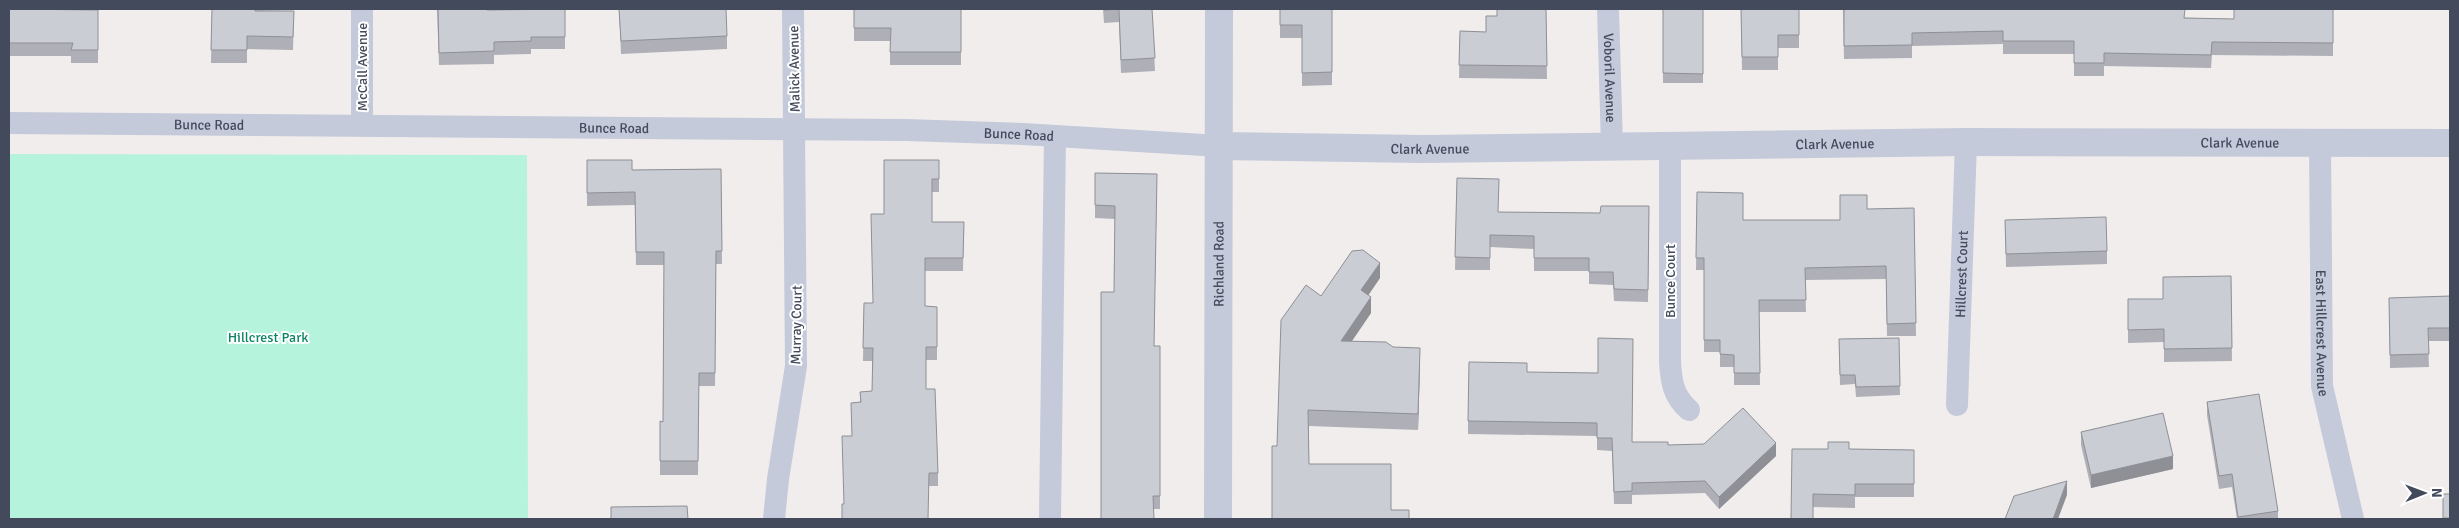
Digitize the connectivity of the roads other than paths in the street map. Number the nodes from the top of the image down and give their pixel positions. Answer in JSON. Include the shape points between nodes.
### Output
{"nodes":[{"id":1,"x":362,"y":9,"type":"edge"},
{"id":2,"x":793,"y":9,"type":"edge"},
{"id":3,"x":1219,"y":9,"type":"edge"},
{"id":4,"x":1608,"y":9,"type":"edge"},
{"id":5,"x":9,"y":123,"type":"edge"},
{"id":6,"x":362,"y":124,"type":"junction"},
{"id":7,"x":794,"y":128,"type":"junction"},
{"id":8,"x":1055,"y":136,"type":"junction"},
{"id":9,"x":1966,"y":142,"type":"junction"},
{"id":10,"x":2450,"y":142,"type":"edge"},
{"id":11,"x":2320,"y":143,"type":"junction"},
{"id":12,"x":1220,"y":146,"type":"junction"},
{"id":13,"x":1612,"y":146,"type":"junction"},
{"id":14,"x":1670,"y":146,"type":"junction"},
{"id":15,"x":1957,"y":406,"type":"dead end"},
{"id":16,"x":1689,"y":410,"type":"dead end"},
{"id":17,"x":774,"y":519,"type":"edge"},
{"id":18,"x":1050,"y":519,"type":"edge"},
{"id":19,"x":1218,"y":519,"type":"edge"},
{"id":20,"x":2353,"y":519,"type":"edge"}],
"edges":[{"from":1,"to":6,"type":"street","name":"McCall Avenue"},
{"from":2,"to":7,"type":"street","name":"Malick Avenue"},
{"from":3,"to":12,"type":"street","name":"Richland Road"},
{"from":4,"to":13,"type":"street","name":"Voboril Avenue"},
{"from":5,"to":6,"type":"street","name":"Bunce Road"},
{"from":6,"to":7,"type":"street","name":"Bunce Road"},
{"from":7,"to":8,"type":"street","name":"Bunce Road"},
{"from":7,"to":17,"type":"street","name":"Murray Court","via":[[796,366]]},
{"from":8,"to":12,"type":"street","name":"Bunce Road"},
{"from":8,"to":18,"type":"street"},
{"from":9,"to":11,"type":"street","name":"Clark Avenue"},
{"from":9,"to":14,"type":"street","name":"Clark Avenue"},
{"from":9,"to":15,"type":"street","name":"Hillcrest Court"},
{"from":10,"to":11,"type":"street","name":"Clark Avenue"},
{"from":11,"to":20,"type":"street","name":"East Hillcrest Avenue","via":[[2322,386]]},
{"from":12,"to":13,"type":"street","name":"Clark Avenue","via":[[1330,149]]},
{"from":12,"to":19,"type":"street","name":"Richland Road"},
{"from":13,"to":14,"type":"street","name":"Clark Avenue"},
{"from":14,"to":16,"type":"street","name":"Bunce Court","via":[[1670,361],[1678,401]]}]}
